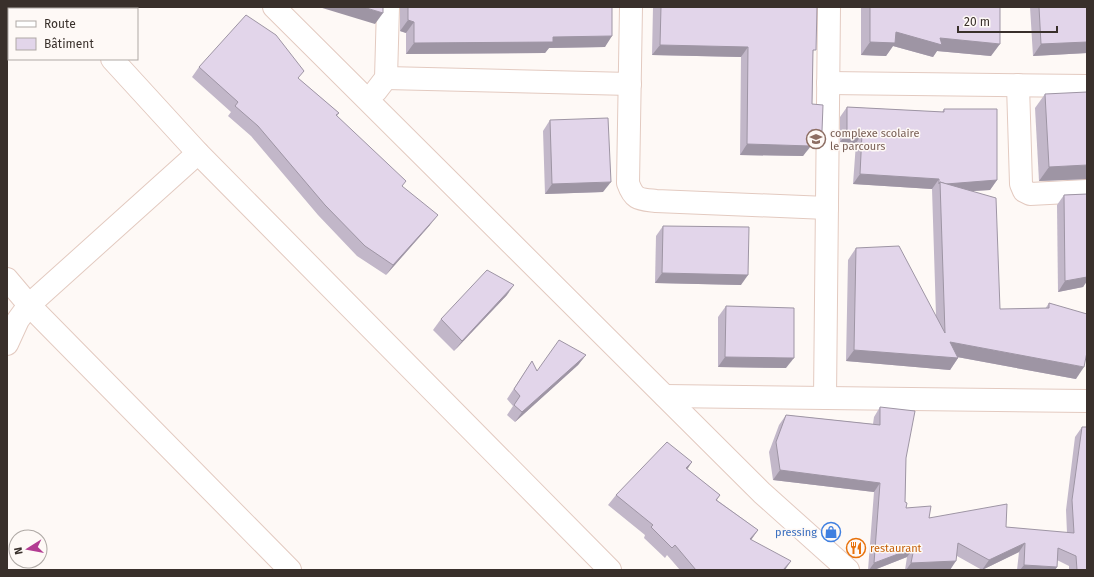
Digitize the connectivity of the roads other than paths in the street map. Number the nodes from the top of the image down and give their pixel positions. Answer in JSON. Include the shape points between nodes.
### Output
{"nodes":[{"id":1,"x":274,"y":7,"type":"edge"},
{"id":2,"x":388,"y":7,"type":"edge"},
{"id":3,"x":631,"y":7,"type":"edge"},
{"id":4,"x":829,"y":7,"type":"edge"},
{"id":5,"x":113,"y":60,"type":"edge"},
{"id":6,"x":386,"y":78,"type":"junction"},
{"id":7,"x":828,"y":83,"type":"junction"},
{"id":8,"x":630,"y":84,"type":"junction"},
{"id":9,"x":1018,"y":86,"type":"junction"},
{"id":10,"x":1087,"y":86,"type":"edge"},
{"id":11,"x":369,"y":101,"type":"junction"},
{"id":12,"x":198,"y":153,"type":"junction"},
{"id":13,"x":1087,"y":191,"type":"edge"},
{"id":14,"x":827,"y":208,"type":"junction"},
{"id":15,"x":7,"y":279,"type":"edge"},
{"id":16,"x":29,"y":305,"type":"junction"},
{"id":17,"x":7,"y":344,"type":"edge"},
{"id":18,"x":665,"y":396,"type":"junction"},
{"id":19,"x":825,"y":398,"type":"junction"},
{"id":20,"x":1087,"y":401,"type":"edge"},
{"id":21,"x":290,"y":570,"type":"edge"},
{"id":22,"x":610,"y":570,"type":"edge"},
{"id":23,"x":848,"y":570,"type":"edge"}],
"edges":[{"from":1,"to":11,"type":"street"},
{"from":2,"to":6,"type":"street"},
{"from":3,"to":8,"type":"street"},
{"from":4,"to":7,"type":"street"},
{"from":5,"to":12,"type":"street"},
{"from":6,"to":8,"type":"street"},
{"from":6,"to":11,"type":"street"},
{"from":7,"to":9,"type":"street"},
{"from":7,"to":14,"type":"street"},
{"from":8,"to":14,"type":"street","via":[[628,183],[638,199]]},
{"from":9,"to":10,"type":"street"},
{"from":9,"to":13,"type":"street","via":[[1021,184],[1024,191],[1030,194]]},
{"from":11,"to":18,"type":"street"},
{"from":12,"to":16,"type":"street"},
{"from":12,"to":22,"type":"street"},
{"from":14,"to":19,"type":"street"},
{"from":15,"to":16,"type":"street"},
{"from":16,"to":17,"type":"street","via":[[18,320]]},
{"from":16,"to":21,"type":"street"},
{"from":18,"to":19,"type":"street"},
{"from":18,"to":23,"type":"street","via":[[762,493]]},
{"from":19,"to":20,"type":"street"}]}
